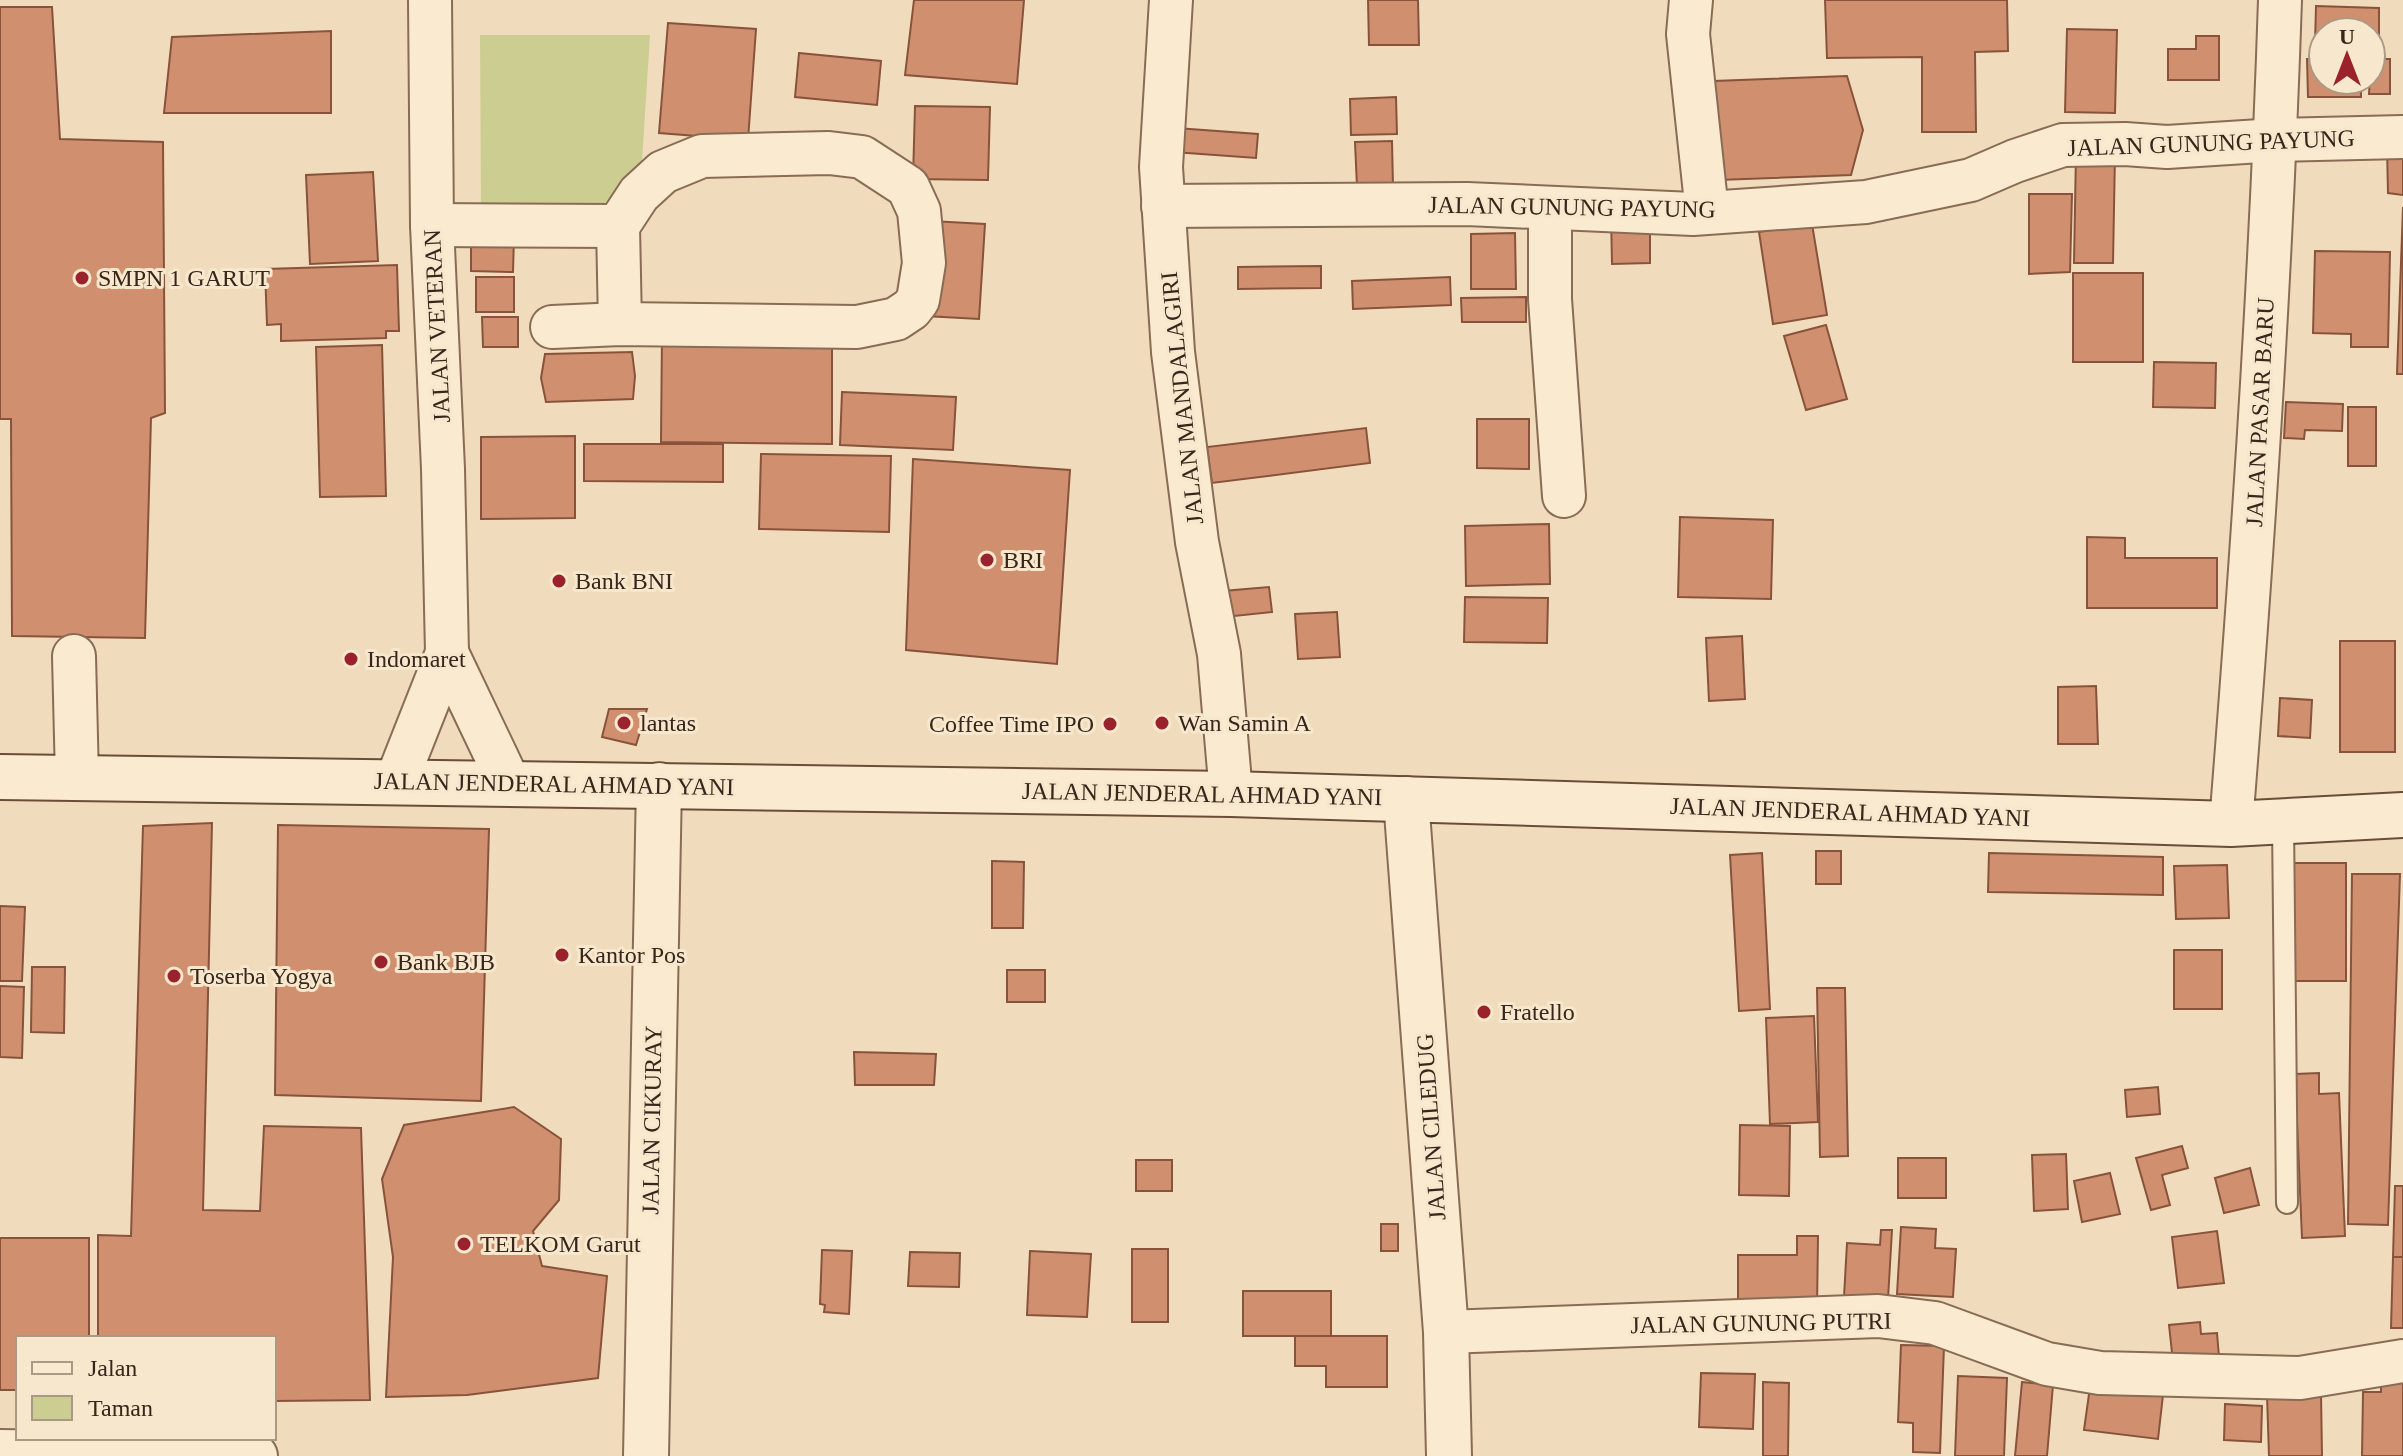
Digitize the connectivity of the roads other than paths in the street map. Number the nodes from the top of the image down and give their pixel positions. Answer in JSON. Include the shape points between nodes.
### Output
{"nodes":[{"id":1,"x":430,"y":0,"type":"edge"},
{"id":2,"x":1171,"y":0,"type":"edge"},
{"id":3,"x":1691,"y":0,"type":"edge"},
{"id":4,"x":2280,"y":0,"type":"edge"},
{"id":5,"x":2403,"y":137,"type":"edge"},
{"id":6,"x":2276,"y":140,"type":"junction"},
{"id":7,"x":1163,"y":206,"type":"junction"},
{"id":8,"x":1550,"y":208,"type":"junction"},
{"id":9,"x":1707,"y":212,"type":"junction"},
{"id":10,"x":432,"y":225,"type":"junction"},
{"id":11,"x":618,"y":226,"type":"junction"},
{"id":12,"x":620,"y":324,"type":"junction"},
{"id":13,"x":552,"y":327,"type":"dead end"},
{"id":14,"x":1564,"y":496,"type":"dead end"},
{"id":15,"x":447,"y":653,"type":"junction"},
{"id":16,"x":74,"y":656,"type":"dead end"},
{"id":17,"x":0,"y":777,"type":"edge"},
{"id":18,"x":77,"y":778,"type":"junction"},
{"id":19,"x":396,"y":782,"type":"junction"},
{"id":20,"x":509,"y":783,"type":"junction"},
{"id":21,"x":659,"y":785,"type":"junction"},
{"id":22,"x":1231,"y":794,"type":"junction"},
{"id":23,"x":1406,"y":799,"type":"junction"},
{"id":24,"x":2403,"y":815,"type":"edge"},
{"id":25,"x":2283,"y":822,"type":"junction"},
{"id":26,"x":2231,"y":824,"type":"junction"},
{"id":27,"x":2287,"y":1203,"type":"dead end"},
{"id":28,"x":1446,"y":1332,"type":"junction"},
{"id":29,"x":2403,"y":1361,"type":"edge"},
{"id":30,"x":0,"y":1452,"type":"edge"},
{"id":31,"x":84,"y":1456,"type":"edge"},
{"id":32,"x":255,"y":1456,"type":"edge"},
{"id":33,"x":646,"y":1456,"type":"edge"},
{"id":34,"x":1449,"y":1456,"type":"edge"}],
"edges":[{"from":1,"to":10,"type":"street","name":"JALAN VETERAN"},
{"from":2,"to":7,"type":"street","name":"JALAN MANDALAGIRI"},
{"from":3,"to":9,"type":"street","via":[[1688,34]]},
{"from":4,"to":6,"type":"street","name":"JALAN PASAR BARU"},
{"from":5,"to":6,"type":"street","name":"JALAN GUNUNG PAYUNG"},
{"from":6,"to":9,"type":"street","name":"JALAN GUNUNG PAYUNG","via":[[2167,147],[2063,145],[1971,180],[1866,202]]},
{"from":6,"to":26,"type":"street","name":"JALAN PASAR BARU"},
{"from":7,"to":8,"type":"street","name":"JALAN GUNUNG PAYUNG"},
{"from":7,"to":22,"type":"street","name":"JALAN MANDALAGIRI","via":[[1173,352],[1197,542],[1219,654]]},
{"from":8,"to":9,"type":"street","name":"JALAN GUNUNG PAYUNG"},
{"from":8,"to":14,"type":"street","via":[[1550,299]]},
{"from":10,"to":11,"type":"street"},
{"from":10,"to":15,"type":"street","name":"JALAN VETERAN"},
{"from":11,"to":12,"type":"street"},
{"from":11,"to":12,"type":"street","via":[[639,194],[663,172],[702,156],[829,153],[862,157],[908,187],[919,211],[924,263],[918,300],[911,309],[896,319],[857,327]]},
{"from":12,"to":13,"type":"street"},
{"from":15,"to":19,"type":"street","name":"JALAN VETERAN"},
{"from":15,"to":20,"type":"street","name":"JALAN VETERAN"},
{"from":16,"to":18,"type":"street"},
{"from":17,"to":18,"type":"main road","name":"JALAN JENDERAL AHMAD YANI"},
{"from":18,"to":19,"type":"main road","name":"JALAN JENDERAL AHMAD YANI"},
{"from":19,"to":20,"type":"main road","name":"JALAN JENDERAL AHMAD YANI"},
{"from":20,"to":21,"type":"main road","name":"JALAN JENDERAL AHMAD YANI"},
{"from":21,"to":22,"type":"main road","name":"JALAN JENDERAL AHMAD YANI"},
{"from":21,"to":33,"type":"main road","name":"JALAN CIKURAY"},
{"from":22,"to":23,"type":"main road","name":"JALAN JENDERAL AHMAD YANI"},
{"from":23,"to":26,"type":"main road","name":"JALAN JENDERAL AHMAD YANI"},
{"from":23,"to":28,"type":"main road","name":"JALAN CILEDUG"},
{"from":24,"to":25,"type":"main road","name":"JALAN JENDERAL AHMAD YANI"},
{"from":25,"to":26,"type":"main road","name":"JALAN JENDERAL AHMAD YANI"},
{"from":25,"to":27,"type":"lane"},
{"from":28,"to":29,"type":"street","name":"JALAN GUNUNG PUTRI","via":[[1878,1316],[1935,1323],[2047,1364],[2100,1373],[2300,1378]]},
{"from":28,"to":34,"type":"main road","name":"JALAN CILEDUG"},
{"from":30,"to":31,"type":"main road"},
{"from":31,"to":32,"type":"main road"}]}
